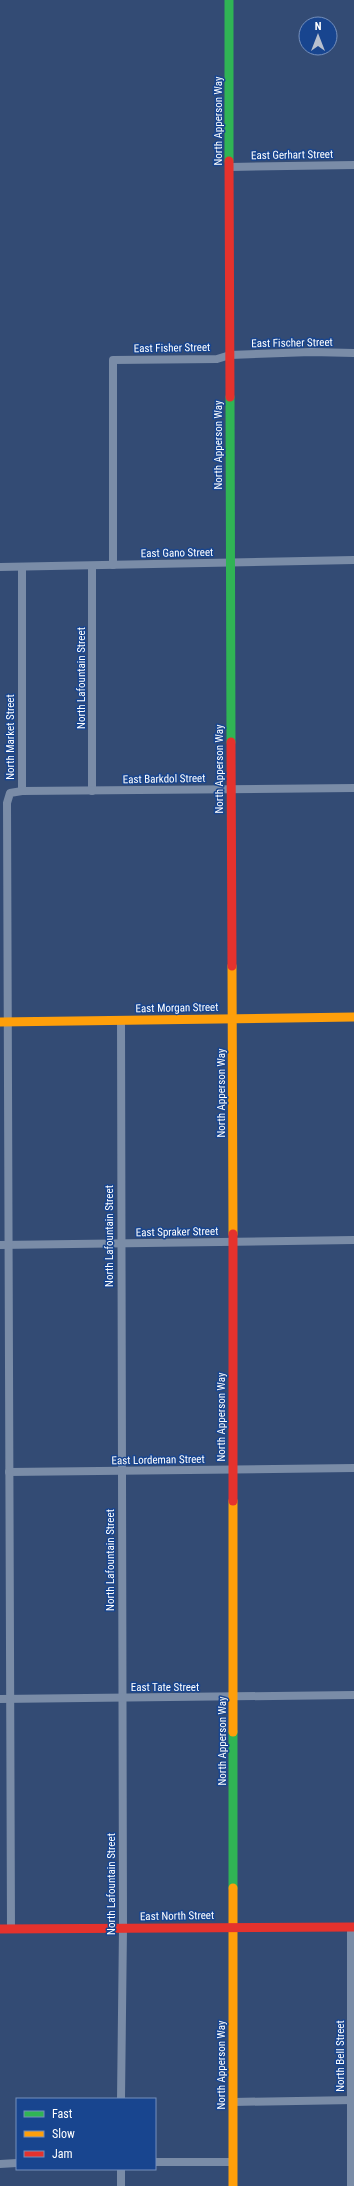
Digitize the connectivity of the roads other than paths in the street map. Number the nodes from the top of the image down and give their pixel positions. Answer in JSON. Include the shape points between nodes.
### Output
{"nodes":[{"id":1,"x":229,"y":0,"type":"edge"},
{"id":2,"x":354,"y":165,"type":"edge"},
{"id":3,"x":230,"y":167,"type":"junction"},
{"id":4,"x":354,"y":353,"type":"edge"},
{"id":5,"x":230,"y":355,"type":"junction"},
{"id":6,"x":354,"y":560,"type":"edge"},
{"id":7,"x":231,"y":563,"type":"junction"},
{"id":8,"x":113,"y":565,"type":"junction"},
{"id":9,"x":92,"y":566,"type":"junction"},
{"id":10,"x":0,"y":567,"type":"edge"},
{"id":11,"x":22,"y":567,"type":"junction"},
{"id":12,"x":354,"y":788,"type":"edge"},
{"id":13,"x":231,"y":790,"type":"junction"},
{"id":14,"x":22,"y":791,"type":"junction"},
{"id":15,"x":92,"y":791,"type":"junction"},
{"id":16,"x":354,"y":1017,"type":"edge"},
{"id":17,"x":233,"y":1019,"type":"junction"},
{"id":18,"x":121,"y":1021,"type":"junction"},
{"id":19,"x":4,"y":1022,"type":"edge"},
{"id":20,"x":354,"y":1240,"type":"edge"},
{"id":21,"x":233,"y":1242,"type":"junction"},
{"id":22,"x":120,"y":1244,"type":"junction"},
{"id":23,"x":4,"y":1245,"type":"edge"},
{"id":24,"x":354,"y":1468,"type":"edge"},
{"id":25,"x":234,"y":1470,"type":"junction"},
{"id":26,"x":121,"y":1471,"type":"junction"},
{"id":27,"x":9,"y":1472,"type":"junction"},
{"id":28,"x":354,"y":1695,"type":"edge"},
{"id":29,"x":122,"y":1698,"type":"junction"},
{"id":30,"x":234,"y":1698,"type":"junction"},
{"id":31,"x":0,"y":1699,"type":"edge"},
{"id":32,"x":10,"y":1699,"type":"junction"},
{"id":33,"x":234,"y":1927,"type":"junction"},
{"id":34,"x":352,"y":1927,"type":"edge"},
{"id":35,"x":123,"y":1928,"type":"junction"},
{"id":36,"x":0,"y":1929,"type":"edge"},
{"id":37,"x":11,"y":1929,"type":"junction"},
{"id":38,"x":121,"y":2098,"type":"edge"},
{"id":39,"x":352,"y":2100,"type":"edge"},
{"id":40,"x":233,"y":2102,"type":"junction"},
{"id":41,"x":156,"y":2162,"type":"edge"},
{"id":42,"x":233,"y":2162,"type":"junction"},
{"id":43,"x":0,"y":2164,"type":"edge"},
{"id":44,"x":16,"y":2164,"type":"edge"},
{"id":45,"x":121,"y":2170,"type":"edge"},
{"id":46,"x":121,"y":2186,"type":"edge"},
{"id":47,"x":233,"y":2186,"type":"edge"},
{"id":48,"x":351,"y":2186,"type":"edge"}],
"edges":[{"from":1,"to":3,"type":"main road","name":"North Apperson Way"},
{"from":2,"to":3,"type":"street","name":"East Gerhart Street"},
{"from":3,"to":5,"type":"main road","name":"North Apperson Way"},
{"from":4,"to":5,"type":"street","name":"East Fischer Street"},
{"from":5,"to":7,"type":"main road","name":"North Apperson Way"},
{"from":5,"to":8,"type":"street","name":"East Fisher Street","via":[[217,359],[113,360]]},
{"from":6,"to":7,"type":"street","name":"East Gano Street"},
{"from":7,"to":8,"type":"street","name":"East Gano Street"},
{"from":7,"to":13,"type":"main road","name":"North Apperson Way"},
{"from":8,"to":9,"type":"street","name":"East Gano Street"},
{"from":9,"to":11,"type":"street","name":"East Gano Street"},
{"from":9,"to":15,"type":"street","name":"North Lafountain Street"},
{"from":10,"to":11,"type":"street","name":"East Gano Street"},
{"from":11,"to":14,"type":"street","name":"North Market Street"},
{"from":12,"to":13,"type":"street","name":"East Barkdol Street"},
{"from":13,"to":15,"type":"street","name":"East Barkdol Street"},
{"from":13,"to":17,"type":"main road","name":"North Apperson Way"},
{"from":14,"to":15,"type":"street","name":"East Barkdol Street"},
{"from":14,"to":19,"type":"street","name":"North Market Street","via":[[10,792],[7,803]]},
{"from":16,"to":17,"type":"main road","name":"East Morgan Street"},
{"from":17,"to":18,"type":"main road","name":"East Morgan Street"},
{"from":17,"to":21,"type":"main road","name":"North Apperson Way"},
{"from":18,"to":19,"type":"main road","name":"East Morgan Street"},
{"from":18,"to":22,"type":"street","name":"North Lafountain Street"},
{"from":19,"to":23,"type":"street","name":"North Market Street"},
{"from":20,"to":21,"type":"street","name":"East Spraker Street"},
{"from":21,"to":22,"type":"street","name":"East Spraker Street"},
{"from":21,"to":25,"type":"main road","name":"North Apperson Way"},
{"from":22,"to":23,"type":"street","name":"East Spraker Street"},
{"from":22,"to":26,"type":"street","name":"North Lafountain Street"},
{"from":23,"to":27,"type":"street","name":"North Market Street"},
{"from":24,"to":25,"type":"street","name":"East Lordeman Street"},
{"from":25,"to":26,"type":"street","name":"East Lordeman Street"},
{"from":25,"to":30,"type":"main road","name":"North Apperson Way"},
{"from":26,"to":27,"type":"street","name":"East Lordeman Street"},
{"from":26,"to":29,"type":"street","name":"North Lafountain Street"},
{"from":27,"to":32,"type":"street","name":"North Market Street"},
{"from":28,"to":30,"type":"street","name":"East Tate Street"},
{"from":29,"to":30,"type":"street","name":"East Tate Street"},
{"from":29,"to":32,"type":"street","name":"East Tate Street"},
{"from":29,"to":35,"type":"street","name":"North Lafountain Street"},
{"from":30,"to":33,"type":"main road","name":"North Apperson Way"},
{"from":31,"to":32,"type":"street","name":"East Tate Street"},
{"from":32,"to":37,"type":"street","name":"North Market Street"},
{"from":33,"to":34,"type":"main road","name":"East North Street"},
{"from":33,"to":35,"type":"main road","name":"East North Street"},
{"from":33,"to":40,"type":"main road","name":"North Apperson Way"},
{"from":34,"to":39,"type":"street","name":"North Bell Street"},
{"from":35,"to":37,"type":"main road","name":"East North Street"},
{"from":35,"to":38,"type":"street","name":"North Lafountain Street"},
{"from":36,"to":37,"type":"main road","name":"East North Street"},
{"from":39,"to":40,"type":"street"},
{"from":39,"to":48,"type":"street","name":"North Bell Street"},
{"from":40,"to":42,"type":"main road","name":"North Apperson Way"},
{"from":41,"to":42,"type":"street"},
{"from":42,"to":47,"type":"main road","name":"North Apperson Way"},
{"from":43,"to":44,"type":"street"},
{"from":45,"to":46,"type":"street"}]}
